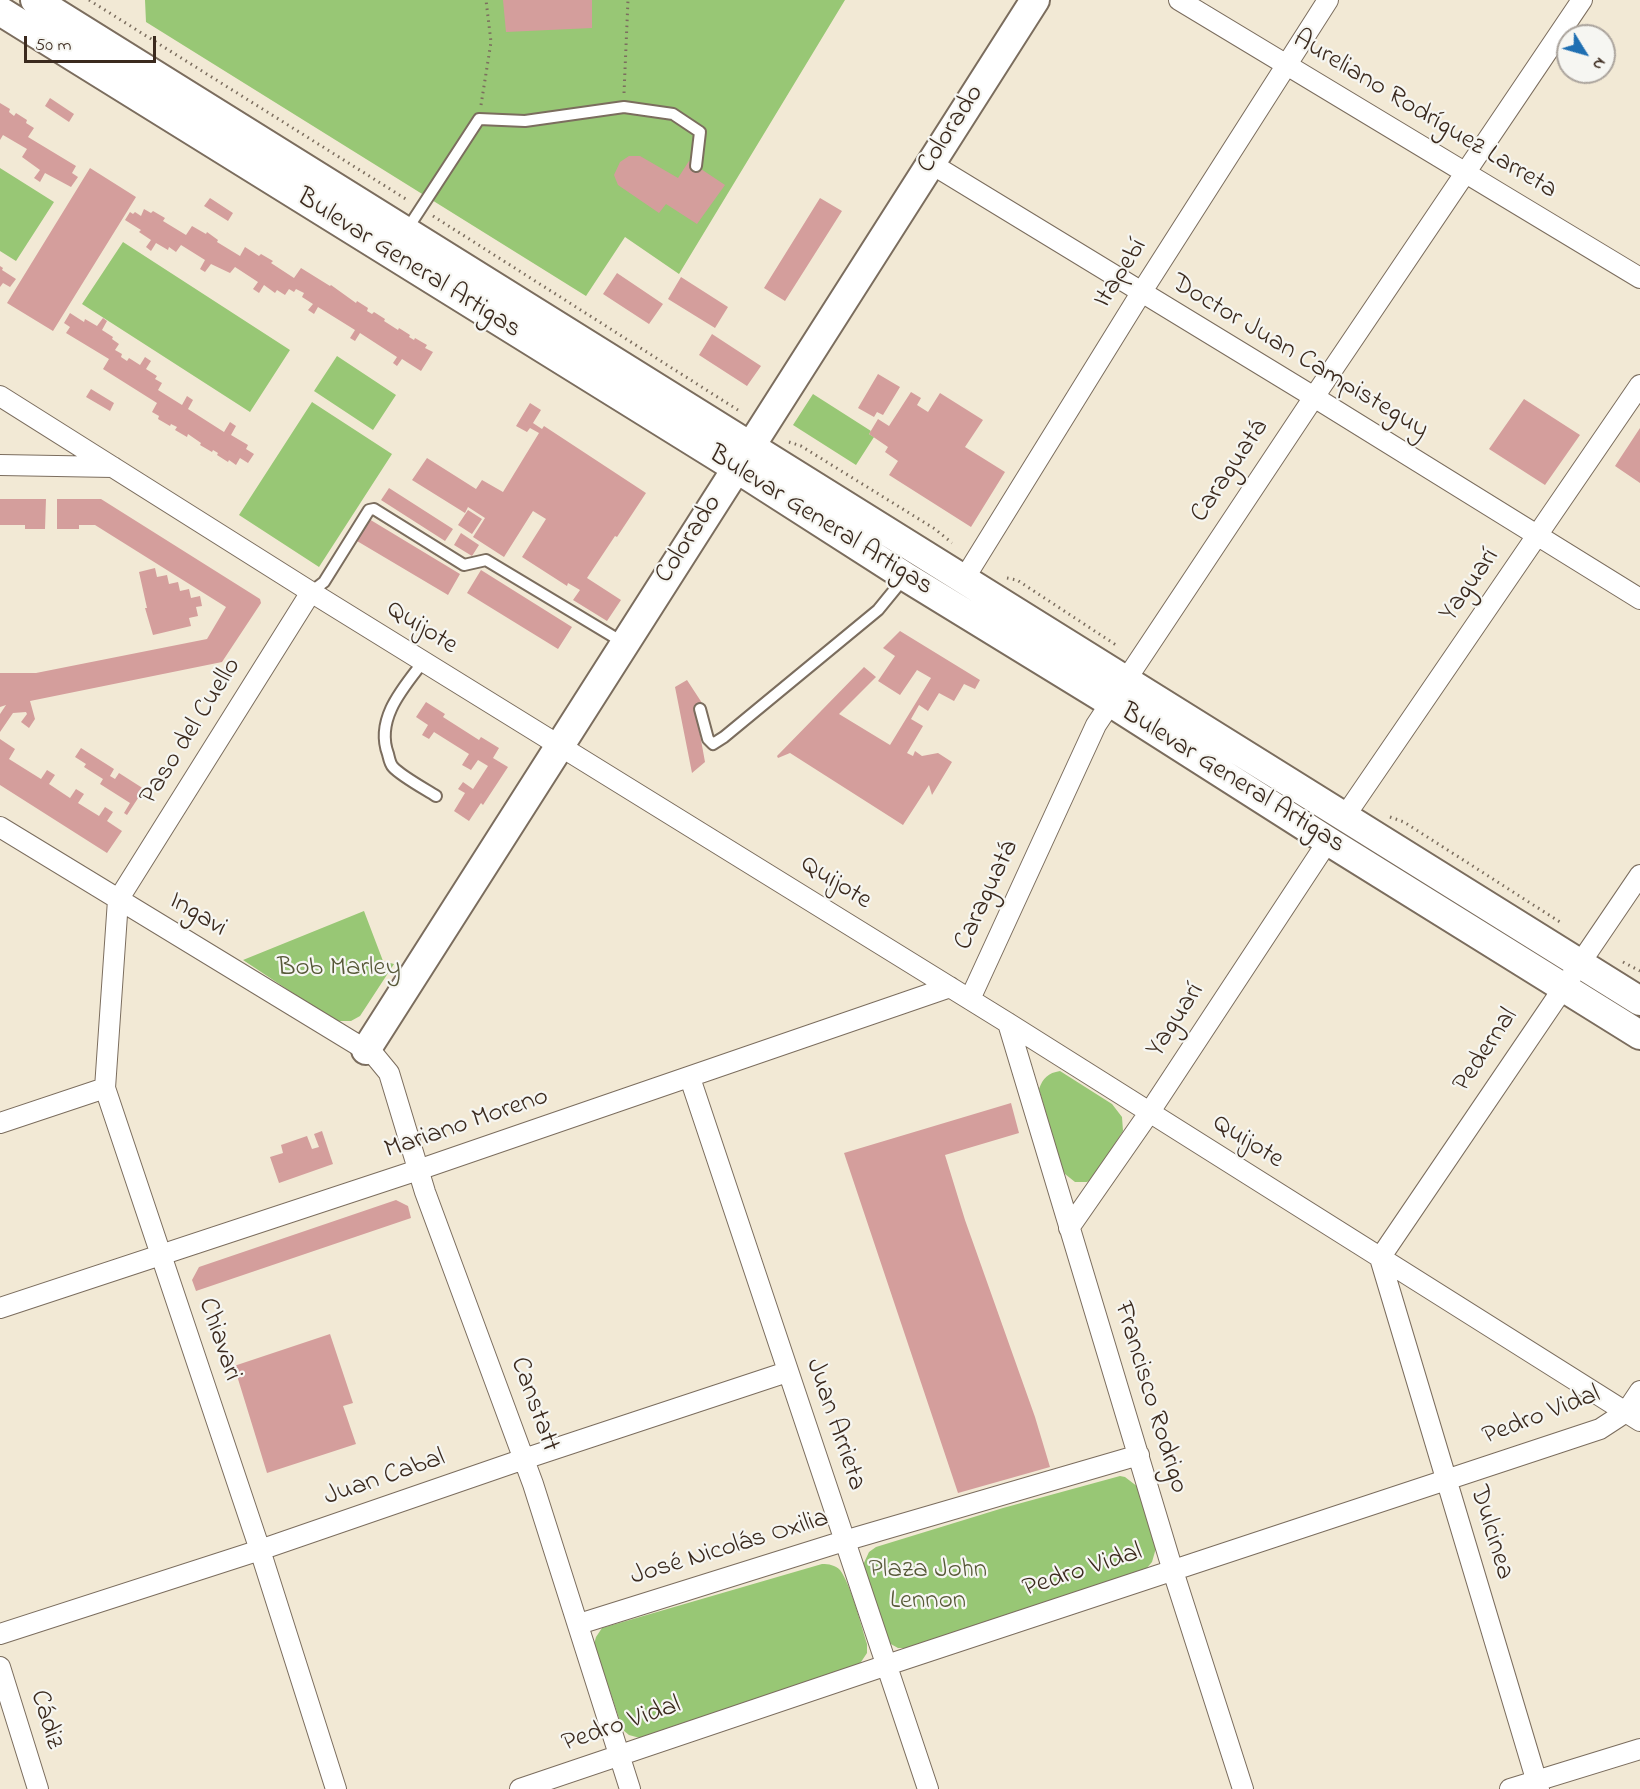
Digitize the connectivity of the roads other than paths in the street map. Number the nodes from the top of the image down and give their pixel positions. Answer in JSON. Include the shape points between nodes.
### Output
{"nodes":[{"id":1,"x":35,"y":0,"type":"edge"},
{"id":2,"x":1035,"y":0,"type":"edge"},
{"id":3,"x":1179,"y":0,"type":"edge"},
{"id":4,"x":1328,"y":0,"type":"edge"},
{"id":5,"x":1582,"y":0,"type":"edge"},
{"id":6,"x":0,"y":11,"type":"edge"},
{"id":7,"x":1288,"y":64,"type":"junction"},
{"id":8,"x":930,"y":163,"type":"junction"},
{"id":9,"x":696,"y":166,"type":"dead end"},
{"id":10,"x":1466,"y":174,"type":"junction"},
{"id":11,"x":413,"y":220,"type":"junction"},
{"id":12,"x":1640,"y":278,"type":"edge"},
{"id":13,"x":1141,"y":293,"type":"junction"},
{"id":14,"x":1640,"y":385,"type":"edge"},
{"id":15,"x":0,"y":396,"type":"edge"},
{"id":16,"x":1314,"y":397,"type":"junction"},
{"id":17,"x":749,"y":448,"type":"junction"},
{"id":18,"x":0,"y":465,"type":"edge"},
{"id":19,"x":113,"y":467,"type":"junction"},
{"id":20,"x":1538,"y":535,"type":"junction"},
{"id":21,"x":970,"y":570,"type":"junction"},
{"id":22,"x":906,"y":577,"type":"junction"},
{"id":23,"x":311,"y":592,"type":"junction"},
{"id":24,"x":1640,"y":599,"type":"edge"},
{"id":25,"x":624,"y":643,"type":"junction"},
{"id":26,"x":423,"y":662,"type":"junction"},
{"id":27,"x":1124,"y":681,"type":"junction"},
{"id":28,"x":700,"y":709,"type":"dead end"},
{"id":29,"x":559,"y":747,"type":"junction"},
{"id":30,"x":436,"y":796,"type":"dead end"},
{"id":31,"x":1350,"y":808,"type":"junction"},
{"id":32,"x":0,"y":827,"type":"edge"},
{"id":33,"x":1328,"y":841,"type":"junction"},
{"id":34,"x":1640,"y":875,"type":"edge"},
{"id":35,"x":118,"y":900,"type":"junction"},
{"id":36,"x":1586,"y":955,"type":"junction"},
{"id":37,"x":950,"y":987,"type":"junction"},
{"id":38,"x":1563,"y":987,"type":"junction"},
{"id":39,"x":970,"y":999,"type":"junction"},
{"id":40,"x":1640,"y":1001,"type":"edge"},
{"id":41,"x":1008,"y":1023,"type":"junction"},
{"id":42,"x":1640,"y":1035,"type":"edge"},
{"id":43,"x":366,"y":1050,"type":"junction"},
{"id":44,"x":690,"y":1078,"type":"junction"},
{"id":45,"x":105,"y":1088,"type":"junction"},
{"id":46,"x":1149,"y":1113,"type":"junction"},
{"id":47,"x":0,"y":1123,"type":"edge"},
{"id":48,"x":418,"y":1170,"type":"junction"},
{"id":49,"x":1069,"y":1228,"type":"junction"},
{"id":50,"x":161,"y":1256,"type":"junction"},
{"id":51,"x":1380,"y":1258,"type":"junction"},
{"id":52,"x":0,"y":1308,"type":"edge"},
{"id":53,"x":787,"y":1372,"type":"junction"},
{"id":54,"x":1640,"y":1391,"type":"edge"},
{"id":55,"x":1633,"y":1416,"type":"edge"},
{"id":56,"x":1139,"y":1455,"type":"junction"},
{"id":57,"x":524,"y":1459,"type":"junction"},
{"id":58,"x":1445,"y":1480,"type":"junction"},
{"id":59,"x":844,"y":1541,"type":"junction"},
{"id":60,"x":260,"y":1550,"type":"junction"},
{"id":61,"x":1173,"y":1571,"type":"junction"},
{"id":62,"x":579,"y":1624,"type":"junction"},
{"id":63,"x":0,"y":1634,"type":"edge"},
{"id":64,"x":887,"y":1665,"type":"junction"},
{"id":65,"x":0,"y":1667,"type":"edge"},
{"id":66,"x":1640,"y":1749,"type":"edge"},
{"id":67,"x":620,"y":1756,"type":"junction"},
{"id":68,"x":1538,"y":1785,"type":"edge"},
{"id":69,"x":38,"y":1789,"type":"edge"},
{"id":70,"x":336,"y":1789,"type":"edge"},
{"id":71,"x":520,"y":1789,"type":"edge"},
{"id":72,"x":630,"y":1789,"type":"edge"},
{"id":73,"x":928,"y":1789,"type":"edge"},
{"id":74,"x":1243,"y":1789,"type":"edge"},
{"id":75,"x":1510,"y":1789,"type":"edge"}],
"edges":[{"from":1,"to":11,"type":"main road","name":"Bulevar General Artigas"},
{"from":2,"to":8,"type":"main road","name":"Colorado"},
{"from":3,"to":7,"type":"street","name":"Aureliano Rodríguez Larreta"},
{"from":4,"to":7,"type":"street","name":"Itapebí"},
{"from":5,"to":10,"type":"street","name":"Caraguatá"},
{"from":6,"to":17,"type":"main road","name":"Bulevar General Artigas"},
{"from":7,"to":10,"type":"street","name":"Aureliano Rodríguez Larreta"},
{"from":7,"to":13,"type":"street","name":"Itapebí"},
{"from":8,"to":13,"type":"street","name":"Doctor Juan Campisteguy"},
{"from":8,"to":17,"type":"main road","name":"Colorado"},
{"from":9,"to":11,"type":"lane","via":[[700,132],[673,114],[624,107],[525,121],[479,119]]},
{"from":10,"to":12,"type":"street","name":"Aureliano Rodríguez Larreta"},
{"from":10,"to":16,"type":"street","name":"Caraguatá"},
{"from":11,"to":17,"type":"main road","name":"Bulevar General Artigas"},
{"from":13,"to":16,"type":"street","name":"Doctor Juan Campisteguy"},
{"from":13,"to":21,"type":"street","name":"Itapebí"},
{"from":14,"to":20,"type":"street","name":"Yaguarí"},
{"from":15,"to":19,"type":"street","name":"Quijote"},
{"from":16,"to":20,"type":"street","name":"Doctor Juan Campisteguy"},
{"from":16,"to":27,"type":"street","name":"Caraguatá"},
{"from":17,"to":21,"type":"main road","name":"Bulevar General Artigas"},
{"from":17,"to":22,"type":"main road","name":"Bulevar General Artigas"},
{"from":17,"to":25,"type":"main road","name":"Colorado"},
{"from":18,"to":19,"type":"street"},
{"from":19,"to":23,"type":"street","name":"Quijote"},
{"from":20,"to":24,"type":"street","name":"Doctor Juan Campisteguy"},
{"from":20,"to":31,"type":"street","name":"Yaguarí"},
{"from":21,"to":27,"type":"main road","name":"Bulevar General Artigas"},
{"from":22,"to":27,"type":"main road","name":"Bulevar General Artigas"},
{"from":22,"to":28,"type":"lane","via":[[878,610],[714,744],[708,739]]},
{"from":23,"to":25,"type":"lane","via":[[324,582],[369,510],[374,508],[464,565],[486,560]]},
{"from":23,"to":26,"type":"street","name":"Quijote"},
{"from":23,"to":35,"type":"street","name":"Paso del Cuello"},
{"from":25,"to":29,"type":"main road","name":"Colorado"},
{"from":26,"to":29,"type":"street","name":"Quijote"},
{"from":26,"to":30,"type":"lane","via":[[388,717],[385,748],[392,767]]},
{"from":27,"to":31,"type":"main road","name":"Bulevar General Artigas"},
{"from":27,"to":33,"type":"main road","name":"Bulevar General Artigas"},
{"from":27,"to":39,"type":"street","name":"Caraguatá","via":[[1091,736]]},
{"from":29,"to":37,"type":"street","name":"Quijote"},
{"from":29,"to":43,"type":"main road","name":"Colorado"},
{"from":31,"to":36,"type":"main road","name":"Bulevar General Artigas"},
{"from":32,"to":35,"type":"street","name":"Ingavi"},
{"from":33,"to":38,"type":"main road","name":"Bulevar General Artigas"},
{"from":33,"to":46,"type":"street","name":"Yaguarí"},
{"from":34,"to":36,"type":"street","name":"Pedernal"},
{"from":35,"to":43,"type":"street","name":"Ingavi"},
{"from":35,"to":45,"type":"street","name":"Chiavari"},
{"from":36,"to":38,"type":"street","name":"Pedernal"},
{"from":36,"to":40,"type":"main road","name":"Bulevar General Artigas"},
{"from":37,"to":39,"type":"street","name":"Quijote"},
{"from":37,"to":44,"type":"street","name":"Mariano Moreno"},
{"from":38,"to":42,"type":"main road","name":"Bulevar General Artigas"},
{"from":38,"to":51,"type":"street","name":"Pedernal"},
{"from":39,"to":41,"type":"street","name":"Quijote"},
{"from":41,"to":46,"type":"street","name":"Quijote"},
{"from":41,"to":49,"type":"street","name":"Francisco Rodrigo"},
{"from":43,"to":48,"type":"street","name":"Canstatt","via":[[389,1073]]},
{"from":44,"to":48,"type":"street","name":"Mariano Moreno"},
{"from":44,"to":53,"type":"street","name":"Juan Arrieta"},
{"from":45,"to":47,"type":"street"},
{"from":45,"to":50,"type":"street","name":"Chiavari"},
{"from":46,"to":49,"type":"street","name":"Yaguarí"},
{"from":46,"to":51,"type":"street","name":"Quijote"},
{"from":48,"to":50,"type":"street","name":"Mariano Moreno"},
{"from":48,"to":57,"type":"street","name":"Canstatt"},
{"from":49,"to":56,"type":"street","name":"Francisco Rodrigo"},
{"from":50,"to":52,"type":"street","name":"Mariano Moreno"},
{"from":50,"to":60,"type":"street","name":"Chiavari"},
{"from":51,"to":55,"type":"street","name":"Quijote"},
{"from":51,"to":58,"type":"street","name":"Dulcinea"},
{"from":53,"to":57,"type":"street","name":"Juan Cabal"},
{"from":53,"to":59,"type":"street","name":"Juan Arrieta"},
{"from":54,"to":55,"type":"street"},
{"from":55,"to":58,"type":"street","name":"Pedro Vidal"},
{"from":56,"to":59,"type":"street","name":"José Nicolás Oxilia"},
{"from":56,"to":61,"type":"street","name":"Francisco Rodrigo"},
{"from":57,"to":60,"type":"street","name":"Juan Cabal"},
{"from":57,"to":62,"type":"street","name":"Canstatt"},
{"from":58,"to":61,"type":"street","name":"Pedro Vidal"},
{"from":58,"to":68,"type":"street","name":"Dulcinea"},
{"from":59,"to":62,"type":"street","name":"José Nicolás Oxilia"},
{"from":59,"to":64,"type":"street","name":"Juan Arrieta"},
{"from":60,"to":63,"type":"street","name":"Juan Cabal"},
{"from":60,"to":70,"type":"street","name":"Chiavari"},
{"from":61,"to":64,"type":"street","name":"Pedro Vidal"},
{"from":61,"to":74,"type":"street","name":"Francisco Rodrigo"},
{"from":62,"to":67,"type":"street","name":"Canstatt"},
{"from":64,"to":67,"type":"street","name":"Pedro Vidal"},
{"from":64,"to":73,"type":"street","name":"Juan Arrieta"},
{"from":65,"to":69,"type":"street","name":"Cádiz"},
{"from":66,"to":68,"type":"street"},
{"from":67,"to":71,"type":"street","name":"Pedro Vidal"},
{"from":67,"to":72,"type":"street","name":"Canstatt"},
{"from":68,"to":75,"type":"street"}]}
